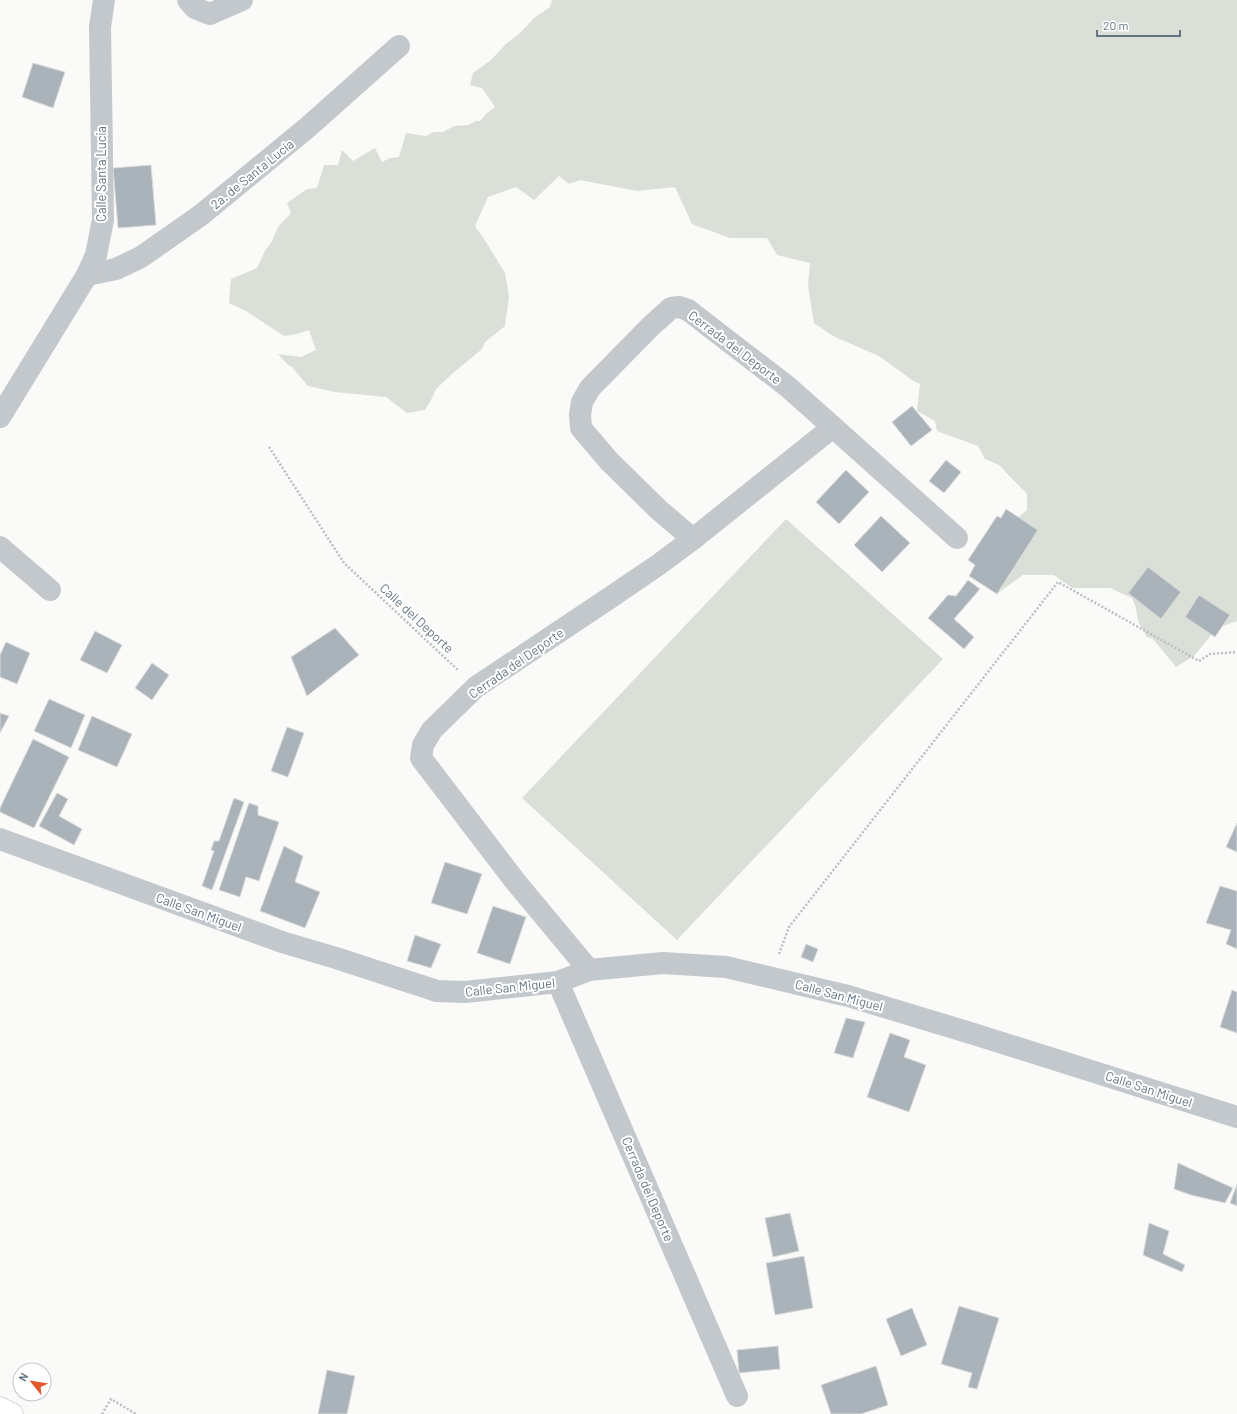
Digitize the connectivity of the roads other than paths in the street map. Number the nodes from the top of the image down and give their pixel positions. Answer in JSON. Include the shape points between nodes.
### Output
{"nodes":[{"id":1,"x":104,"y":0,"type":"edge"},
{"id":2,"x":188,"y":0,"type":"edge"},
{"id":3,"x":242,"y":0,"type":"edge"},
{"id":4,"x":399,"y":46,"type":"dead end"},
{"id":5,"x":88,"y":275,"type":"junction"},
{"id":6,"x":0,"y":417,"type":"edge"},
{"id":7,"x":833,"y":428,"type":"junction"},
{"id":8,"x":957,"y":538,"type":"dead end"},
{"id":9,"x":693,"y":539,"type":"junction"},
{"id":10,"x":0,"y":547,"type":"edge"},
{"id":11,"x":50,"y":590,"type":"dead end"},
{"id":12,"x":0,"y":839,"type":"edge"},
{"id":13,"x":589,"y":970,"type":"junction"},
{"id":14,"x":558,"y":982,"type":"junction"},
{"id":15,"x":1237,"y":1117,"type":"edge"},
{"id":16,"x":737,"y":1396,"type":"dead end"},
{"id":17,"x":0,"y":1408,"type":"edge"},
{"id":18,"x":12,"y":1414,"type":"edge"}],
"edges":[{"from":1,"to":5,"type":"street","name":"Calle Santa Lucía","via":[[100,27],[103,220],[96,254]]},
{"from":2,"to":3,"type":"street","via":[[195,8],[210,14]]},
{"from":4,"to":5,"type":"street","name":"2a. de Santa Lucía","via":[[308,127],[201,215],[141,257],[116,269]]},
{"from":5,"to":6,"type":"street","name":"Calle Santa Lucía"},
{"from":7,"to":8,"type":"street","name":"Cerrada del Deporte"},
{"from":7,"to":9,"type":"street","name":"Cerrada del Deporte"},
{"from":7,"to":9,"type":"street","name":"Cerrada del Deporte","via":[[788,387],[688,310],[671,308],[590,388],[582,402],[581,428],[609,461],[658,510]]},
{"from":9,"to":13,"type":"street","name":"Cerrada del Deporte","via":[[476,687],[432,730],[423,746],[421,758],[515,881]]},
{"from":10,"to":11,"type":"street"},
{"from":12,"to":14,"type":"street","name":"Calle San Miguel","via":[[282,942],[437,991],[465,992]]},
{"from":13,"to":14,"type":"street","name":"Calle San Miguel"},
{"from":13,"to":15,"type":"street","name":"Calle San Miguel","via":[[663,963],[726,967],[771,977],[848,996],[985,1037]]},
{"from":14,"to":16,"type":"street","name":"Cerrada del Deporte"},
{"from":17,"to":18,"type":"main road"}]}
